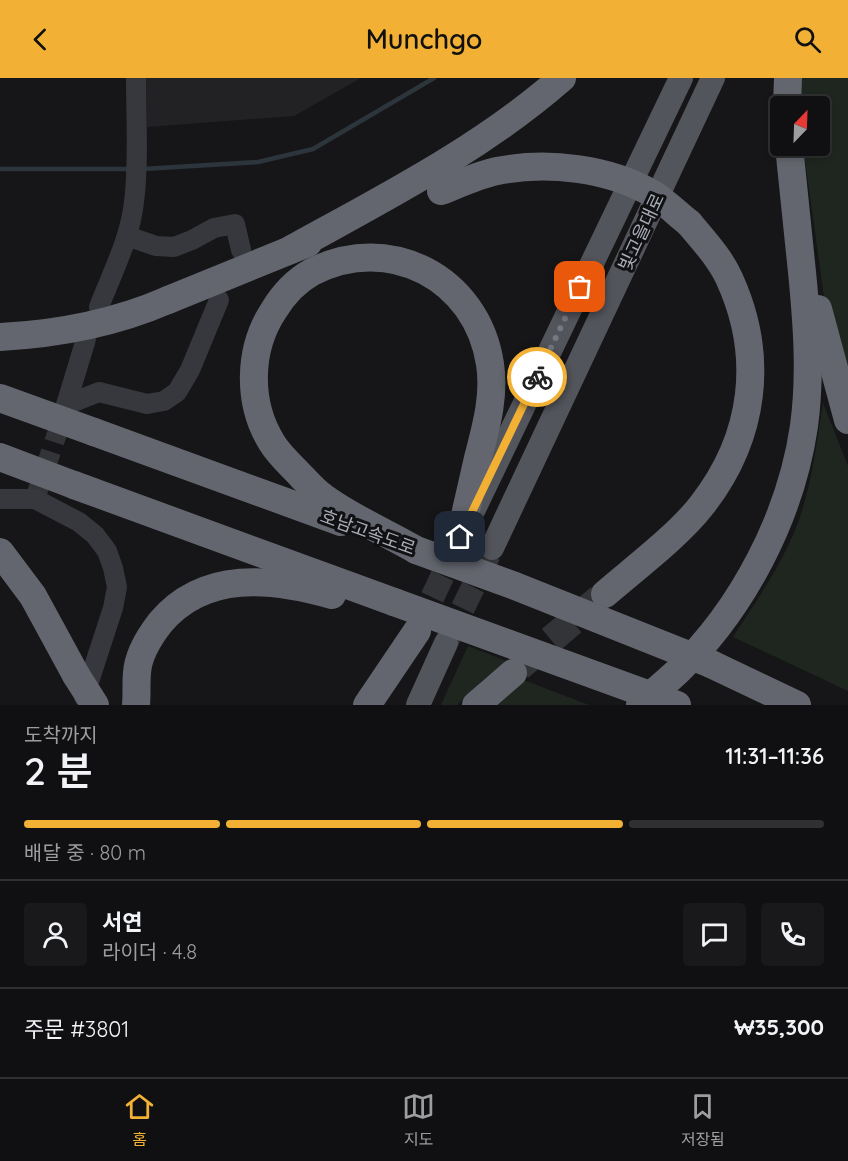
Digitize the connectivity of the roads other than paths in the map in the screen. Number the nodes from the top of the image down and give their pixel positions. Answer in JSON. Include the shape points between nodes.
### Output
{"nodes":[{"id":1,"x":135,"y":78,"type":"edge"},
{"id":2,"x":562,"y":78,"type":"edge"},
{"id":3,"x":681,"y":78,"type":"edge"},
{"id":4,"x":713,"y":78,"type":"edge"},
{"id":5,"x":788,"y":78,"type":"edge"},
{"id":6,"x":787,"y":96,"type":"edge"},
{"id":7,"x":790,"y":156,"type":"edge"},
{"id":8,"x":797,"y":221,"type":"junction"},
{"id":9,"x":127,"y":236,"type":"junction"},
{"id":10,"x":241,"y":250,"type":"dead end"},
{"id":11,"x":290,"y":250,"type":"junction"},
{"id":12,"x":219,"y":300,"type":"dead end"},
{"id":13,"x":99,"y":307,"type":"dead end"},
{"id":14,"x":0,"y":337,"type":"edge"},
{"id":15,"x":86,"y":339,"type":"dead end"},
{"id":16,"x":0,"y":398,"type":"edge"},
{"id":17,"x":848,"y":420,"type":"edge"},
{"id":18,"x":0,"y":457,"type":"edge"},
{"id":19,"x":0,"y":499,"type":"edge"},
{"id":20,"x":460,"y":537,"type":"joint"},
{"id":21,"x":492,"y":548,"type":"tunnel mouth"},
{"id":22,"x":417,"y":550,"type":"junction"},
{"id":23,"x":0,"y":552,"type":"edge"},
{"id":24,"x":605,"y":594,"type":"tunnel mouth"},
{"id":25,"x":388,"y":605,"type":"junction"},
{"id":26,"x":417,"y":631,"type":"joint"},
{"id":27,"x":446,"y":643,"type":"tunnel mouth"},
{"id":28,"x":513,"y":673,"type":"tunnel mouth"},
{"id":29,"x":76,"y":675,"type":"junction"},
{"id":30,"x":82,"y":705,"type":"edge"},
{"id":31,"x":87,"y":705,"type":"edge"},
{"id":32,"x":95,"y":705,"type":"edge"},
{"id":33,"x":136,"y":705,"type":"edge"},
{"id":34,"x":367,"y":705,"type":"edge"},
{"id":35,"x":384,"y":705,"type":"edge"},
{"id":36,"x":418,"y":705,"type":"edge"},
{"id":37,"x":476,"y":705,"type":"edge"},
{"id":38,"x":635,"y":705,"type":"edge"},
{"id":39,"x":640,"y":705,"type":"edge"},
{"id":40,"x":677,"y":705,"type":"edge"},
{"id":41,"x":797,"y":705,"type":"edge"}],
"edges":[{"from":1,"to":9,"type":"street","via":[[134,203]]},
{"from":2,"to":11,"type":"highway","via":[[447,162]]},
{"from":3,"to":20,"type":"main road","name":"빛고을대로"},
{"from":4,"to":21,"type":"main road","name":"빛고을대로"},
{"from":5,"to":6,"type":"highway"},
{"from":7,"to":8,"type":"highway"},
{"from":8,"to":17,"type":"highway"},
{"from":8,"to":39,"type":"highway","via":[[807,327],[807,382],[804,426],[791,482],[778,521],[745,588],[679,670]]},
{"from":9,"to":10,"type":"street","via":[[156,246],[174,247],[214,228],[235,224]]},
{"from":9,"to":13,"type":"street"},
{"from":11,"to":14,"type":"highway","bridge":true,"via":[[144,310],[78,329]]},
{"from":11,"to":24,"type":"highway","bridge":true,"via":[[496,171],[534,167],[568,166],[610,176],[653,194],[689,223],[728,276],[746,321],[751,367],[746,417],[728,466],[701,506],[662,546]]},
{"from":12,"to":15,"type":"street","via":[[190,370],[177,392],[164,401],[147,404],[99,392],[66,405]]},
{"from":16,"to":22,"type":"highway","name":"호남고속도로","bridge":true},
{"from":18,"to":25,"type":"highway","bridge":true},
{"from":19,"to":30,"type":"street","via":[[35,499],[79,522],[107,551],[117,587]]},
{"from":20,"to":22,"type":"highway","via":[[488,420],[490,364],[482,333],[465,302],[441,279],[411,264],[375,258],[340,261],[310,273],[283,295],[265,324],[254,357],[254,389],[262,424],[287,462],[321,496]]},
{"from":22,"to":41,"type":"highway","name":"호남고속도로","bridge":true,"via":[[711,664]]},
{"from":23,"to":29,"type":"highway","via":[[33,596]]},
{"from":25,"to":33,"type":"highway","via":[[280,583],[243,582],[201,590],[172,609],[150,636],[137,670]]},
{"from":25,"to":38,"type":"highway"},
{"from":25,"to":40,"type":"highway","bridge":true},
{"from":26,"to":34,"type":"highway"},
{"from":26,"to":35,"type":"main road"},
{"from":27,"to":36,"type":"main road"},
{"from":28,"to":37,"type":"highway"},
{"from":29,"to":31,"type":"highway","bridge":true},
{"from":29,"to":32,"type":"highway","bridge":true}]}
